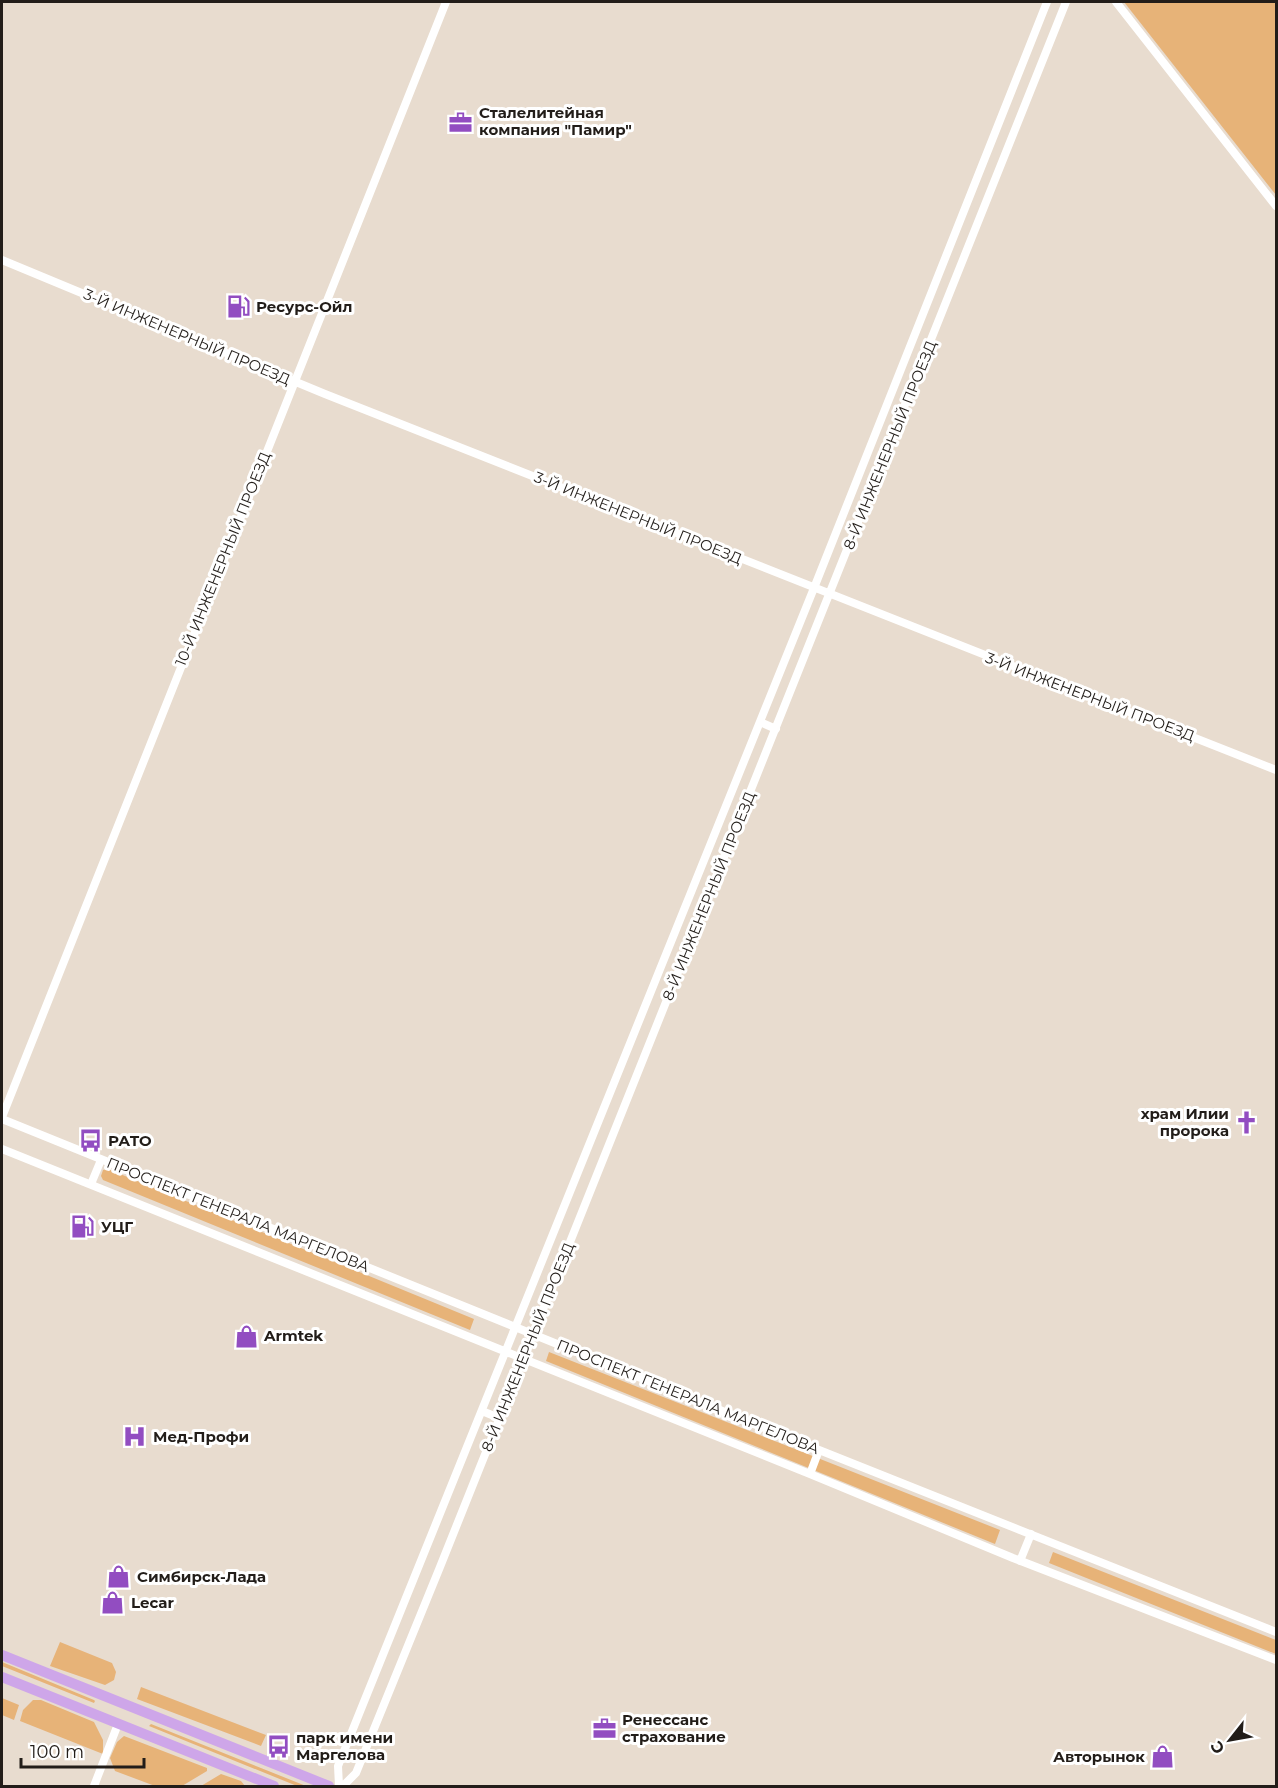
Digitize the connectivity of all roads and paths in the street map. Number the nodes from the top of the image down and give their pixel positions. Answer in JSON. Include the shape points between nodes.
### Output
{"nodes":[{"id":1,"x":446,"y":2,"type":"edge"},
{"id":2,"x":1047,"y":2,"type":"edge"},
{"id":3,"x":1066,"y":2,"type":"edge"},
{"id":4,"x":1116,"y":2,"type":"edge"},
{"id":5,"x":1276,"y":206,"type":"edge"},
{"id":6,"x":2,"y":260,"type":"edge"},
{"id":7,"x":294,"y":382,"type":"junction"},
{"id":8,"x":814,"y":588,"type":"junction"},
{"id":9,"x":830,"y":595,"type":"junction"},
{"id":10,"x":760,"y":722,"type":"junction"},
{"id":11,"x":776,"y":729,"type":"junction"},
{"id":12,"x":1276,"y":771,"type":"edge"},
{"id":13,"x":2,"y":1118,"type":"edge"},
{"id":14,"x":2,"y":1149,"type":"edge"},
{"id":15,"x":101,"y":1160,"type":"junction"},
{"id":16,"x":91,"y":1185,"type":"junction"},
{"id":17,"x":515,"y":1328,"type":"junction"},
{"id":18,"x":533,"y":1334,"type":"junction"},
{"id":19,"x":506,"y":1352,"type":"junction"},
{"id":20,"x":523,"y":1359,"type":"junction"},
{"id":21,"x":482,"y":1411,"type":"junction"},
{"id":22,"x":499,"y":1418,"type":"junction"},
{"id":23,"x":819,"y":1450,"type":"junction"},
{"id":24,"x":813,"y":1475,"type":"junction"},
{"id":25,"x":1031,"y":1534,"type":"junction"},
{"id":26,"x":1020,"y":1561,"type":"junction"},
{"id":27,"x":1276,"y":1632,"type":"edge"},
{"id":28,"x":2,"y":1655,"type":"edge"},
{"id":29,"x":1276,"y":1660,"type":"edge"},
{"id":30,"x":2,"y":1677,"type":"edge"},
{"id":31,"x":125,"y":1704,"type":"junction"},
{"id":32,"x":118,"y":1724,"type":"junction"},
{"id":33,"x":94,"y":1786,"type":"edge"},
{"id":34,"x":274,"y":1786,"type":"edge"},
{"id":35,"x":329,"y":1786,"type":"edge"},
{"id":36,"x":341,"y":1786,"type":"edge"}],
"edges":[{"from":1,"to":7,"type":"street","name":"10-Й ИНЖЕНЕРНЫЙ ПРОЕЗД"},
{"from":2,"to":8,"type":"street","name":"8-Й ИНЖЕНЕРНЫЙ ПРОЕЗД"},
{"from":3,"to":9,"type":"street","name":"8-Й ИНЖЕНЕРНЫЙ ПРОЕЗД"},
{"from":4,"to":5,"type":"street"},
{"from":6,"to":7,"type":"street","name":"3-Й ИНЖЕНЕРНЫЙ ПРОЕЗД"},
{"from":7,"to":8,"type":"street","name":"3-Й ИНЖЕНЕРНЫЙ ПРОЕЗД"},
{"from":7,"to":13,"type":"street","name":"10-Й ИНЖЕНЕРНЫЙ ПРОЕЗД"},
{"from":8,"to":9,"type":"street","name":"3-Й ИНЖЕНЕРНЫЙ ПРОЕЗД"},
{"from":8,"to":10,"type":"street","name":"8-Й ИНЖЕНЕРНЫЙ ПРОЕЗД"},
{"from":9,"to":11,"type":"street","name":"8-Й ИНЖЕНЕРНЫЙ ПРОЕЗД"},
{"from":9,"to":12,"type":"street","name":"3-Й ИНЖЕНЕРНЫЙ ПРОЕЗД"},
{"from":10,"to":11,"type":"street"},
{"from":10,"to":17,"type":"street","name":"8-Й ИНЖЕНЕРНЫЙ ПРОЕЗД"},
{"from":11,"to":18,"type":"street","name":"8-Й ИНЖЕНЕРНЫЙ ПРОЕЗД"},
{"from":13,"to":15,"type":"street","name":"ПРОСПЕКТ ГЕНЕРАЛА МАРГЕЛОВА"},
{"from":14,"to":16,"type":"street","name":"ПРОСПЕКТ ГЕНЕРАЛА МАРГЕЛОВА"},
{"from":15,"to":16,"type":"street"},
{"from":15,"to":17,"type":"street","name":"ПРОСПЕКТ ГЕНЕРАЛА МАРГЕЛОВА"},
{"from":16,"to":19,"type":"street","name":"ПРОСПЕКТ ГЕНЕРАЛА МАРГЕЛОВА"},
{"from":17,"to":18,"type":"street","name":"ПРОСПЕКТ ГЕНЕРАЛА МАРГЕЛОВА"},
{"from":17,"to":19,"type":"street","name":"8-Й ИНЖЕНЕРНЫЙ ПРОЕЗД"},
{"from":18,"to":20,"type":"street","name":"8-Й ИНЖЕНЕРНЫЙ ПРОЕЗД"},
{"from":18,"to":23,"type":"street","name":"ПРОСПЕКТ ГЕНЕРАЛА МАРГЕЛОВА"},
{"from":19,"to":20,"type":"street","name":"ПРОСПЕКТ ГЕНЕРАЛА МАРГЕЛОВА"},
{"from":19,"to":21,"type":"street","name":"8-Й ИНЖЕНЕРНЫЙ ПРОЕЗД"},
{"from":20,"to":22,"type":"street","name":"8-Й ИНЖЕНЕРНЫЙ ПРОЕЗД"},
{"from":20,"to":24,"type":"street","name":"ПРОСПЕКТ ГЕНЕРАЛА МАРГЕЛОВА"},
{"from":21,"to":22,"type":"street"},
{"from":21,"to":36,"type":"street","name":"8-Й ИНЖЕНЕРНЫЙ ПРОЕЗД","via":[[338,1766]]},
{"from":22,"to":36,"type":"street","name":"8-Й ИНЖЕНЕРНЫЙ ПРОЕЗД","via":[[356,1773]]},
{"from":23,"to":24,"type":"street"},
{"from":23,"to":25,"type":"street","name":"ПРОСПЕКТ ГЕНЕРАЛА МАРГЕЛОВА"},
{"from":24,"to":26,"type":"street","name":"ПРОСПЕКТ ГЕНЕРАЛА МАРГЕЛОВА"},
{"from":25,"to":26,"type":"street"},
{"from":25,"to":27,"type":"street","name":"ПРОСПЕКТ ГЕНЕРАЛА МАРГЕЛОВА"},
{"from":26,"to":29,"type":"street","name":"ПРОСПЕКТ ГЕНЕРАЛА МАРГЕЛОВА"},
{"from":28,"to":31,"type":"main road"},
{"from":30,"to":32,"type":"main road"},
{"from":31,"to":32,"type":"main road"},
{"from":31,"to":35,"type":"main road"},
{"from":32,"to":33,"type":"street"},
{"from":32,"to":34,"type":"main road"}]}
